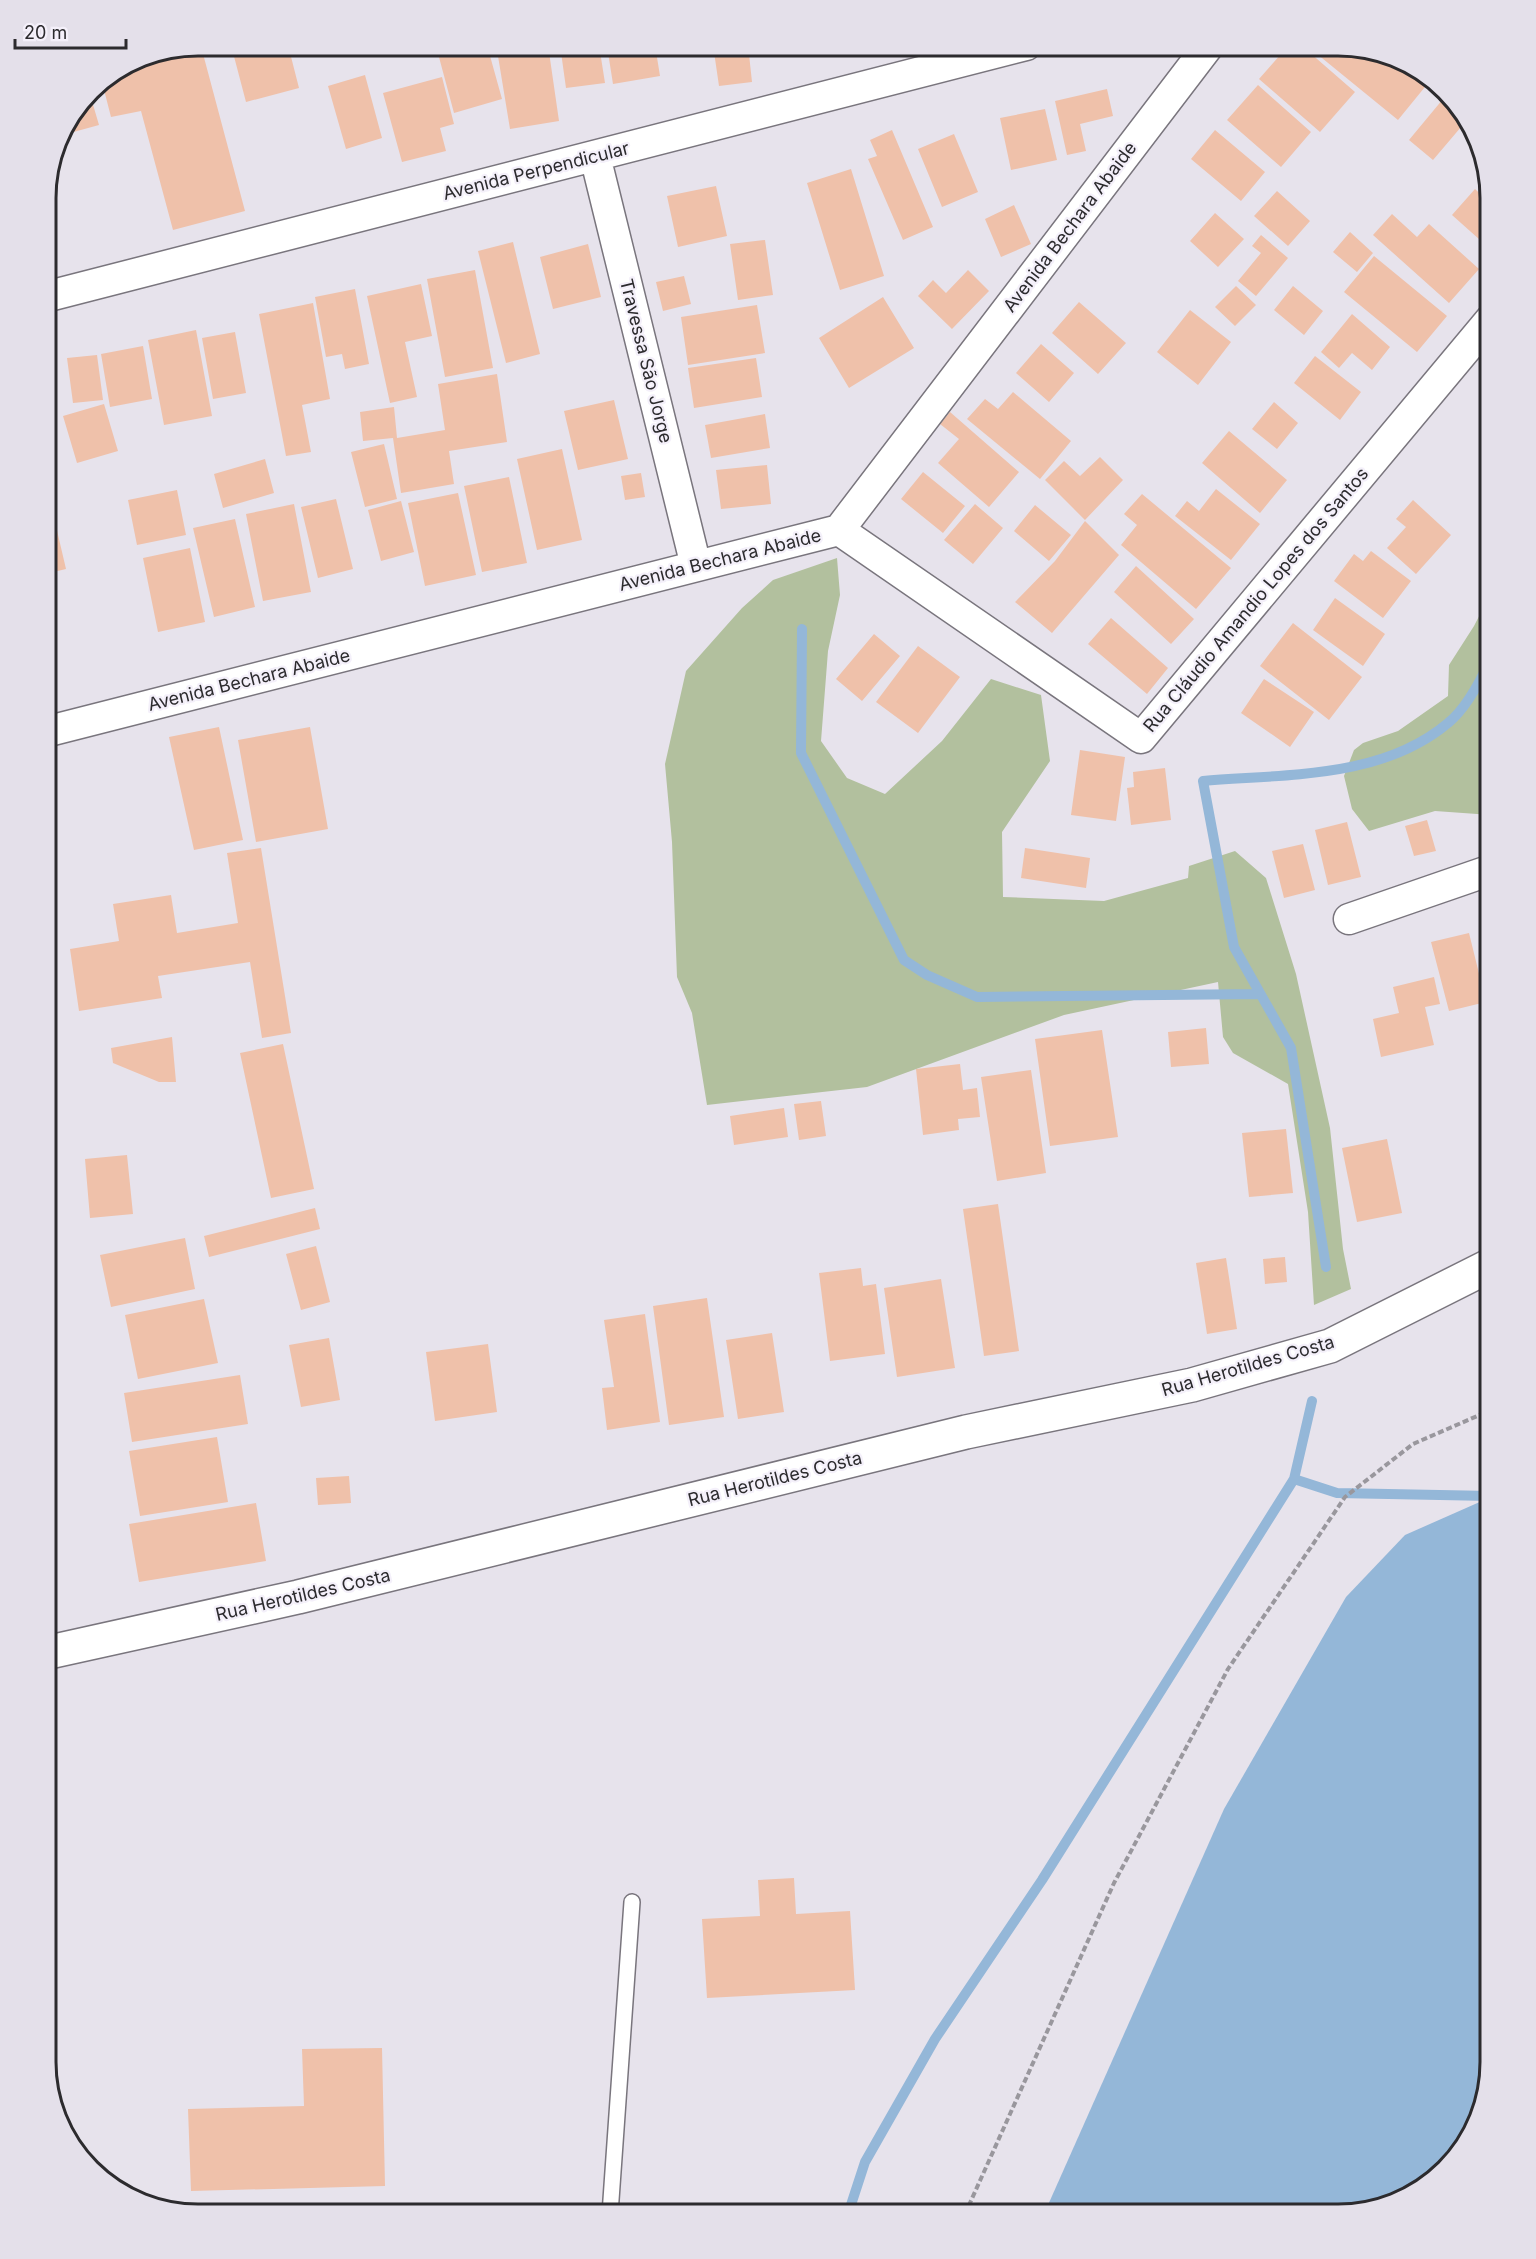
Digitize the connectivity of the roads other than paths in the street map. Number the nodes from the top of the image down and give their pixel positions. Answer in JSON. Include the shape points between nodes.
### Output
{"nodes":[{"id":1,"x":983,"y":56,"type":"edge"},
{"id":2,"x":1201,"y":56,"type":"edge"},
{"id":3,"x":595,"y":156,"type":"junction"},
{"id":4,"x":56,"y":294,"type":"edge"},
{"id":5,"x":1480,"y":333,"type":"edge"},
{"id":6,"x":839,"y":530,"type":"junction"},
{"id":7,"x":696,"y":566,"type":"junction"},
{"id":8,"x":56,"y":729,"type":"edge"},
{"id":9,"x":1480,"y":874,"type":"edge"},
{"id":10,"x":1349,"y":919,"type":"dead end"},
{"id":11,"x":1480,"y":1271,"type":"edge"},
{"id":12,"x":56,"y":1651,"type":"edge"},
{"id":13,"x":632,"y":1902,"type":"dead end"},
{"id":14,"x":611,"y":2203,"type":"edge"}],
"edges":[{"from":1,"to":3,"type":"street","name":"Avenida Perpendicular"},
{"from":2,"to":6,"type":"street","name":"Avenida Bechara Abaide"},
{"from":3,"to":4,"type":"street","name":"Avenida Perpendicular"},
{"from":3,"to":7,"type":"street","name":"Travessa São Jorge"},
{"from":5,"to":6,"type":"street","name":"Rua Cláudio Amandio Lopes dos Santos","via":[[1141,738]]},
{"from":6,"to":7,"type":"street","name":"Avenida Bechara Abaide"},
{"from":7,"to":8,"type":"street","name":"Avenida Bechara Abaide"},
{"from":9,"to":10,"type":"street"},
{"from":11,"to":12,"type":"street","name":"Rua Herotildes Costa","via":[[1330,1346],[1192,1385],[966,1432],[298,1597]]},
{"from":13,"to":14,"type":"lane"}]}
